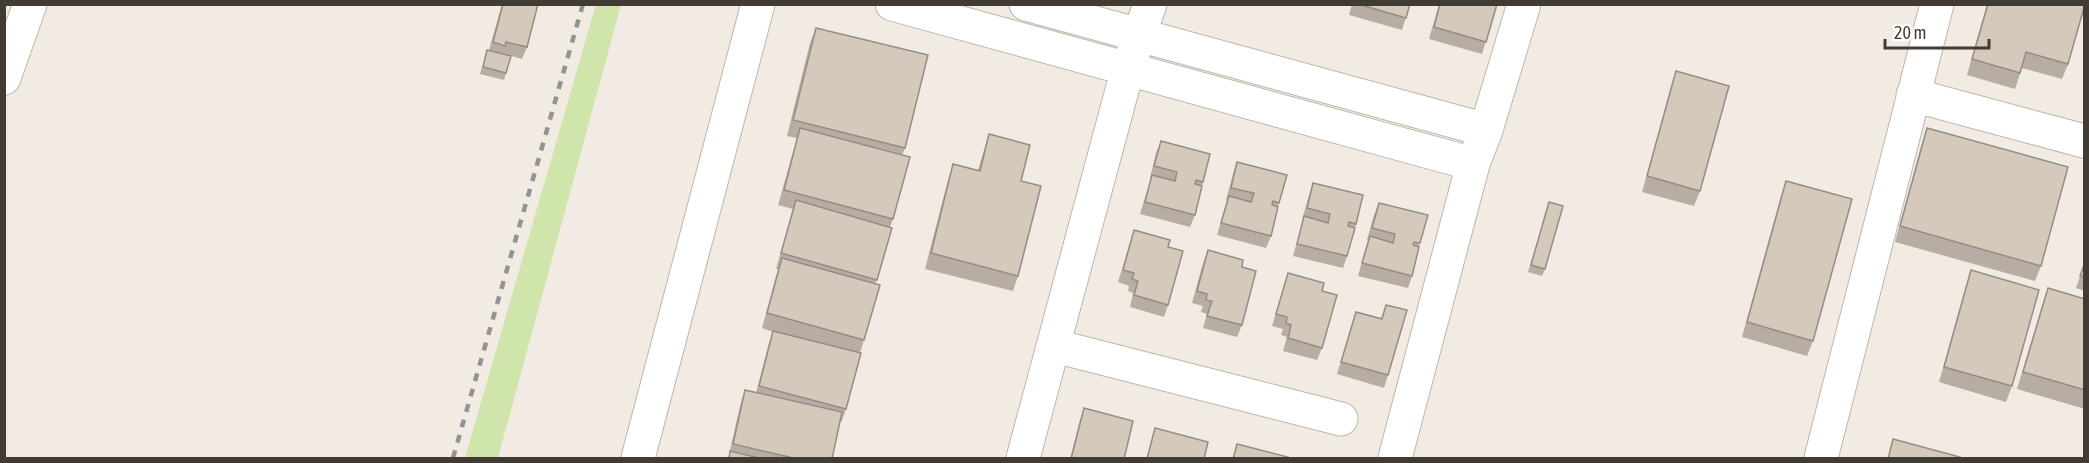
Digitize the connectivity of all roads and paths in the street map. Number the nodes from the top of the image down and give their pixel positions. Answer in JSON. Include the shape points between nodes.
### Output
{"nodes":[{"id":1,"x":30,"y":4,"type":"edge"},
{"id":2,"x":758,"y":4,"type":"edge"},
{"id":3,"x":892,"y":4,"type":"edge"},
{"id":4,"x":1026,"y":4,"type":"edge"},
{"id":5,"x":1524,"y":4,"type":"edge"},
{"id":6,"x":1937,"y":4,"type":"edge"},
{"id":7,"x":1146,"y":20,"type":"edge"},
{"id":8,"x":1128,"y":69,"type":"junction"},
{"id":9,"x":4,"y":78,"type":"edge"},
{"id":10,"x":1912,"y":95,"type":"junction"},
{"id":11,"x":1486,"y":130,"type":"junction"},
{"id":12,"x":2085,"y":141,"type":"edge"},
{"id":13,"x":1473,"y":164,"type":"junction"},
{"id":14,"x":1055,"y":346,"type":"junction"},
{"id":15,"x":1341,"y":419,"type":"dead end"},
{"id":16,"x":638,"y":459,"type":"edge"},
{"id":17,"x":1023,"y":459,"type":"edge"},
{"id":18,"x":1395,"y":459,"type":"edge"},
{"id":19,"x":1821,"y":459,"type":"edge"}],
"edges":[{"from":1,"to":9,"type":"street"},
{"from":2,"to":16,"type":"street"},
{"from":3,"to":8,"type":"street"},
{"from":4,"to":7,"type":"street"},
{"from":5,"to":11,"type":"street"},
{"from":6,"to":10,"type":"street"},
{"from":7,"to":8,"type":"street"},
{"from":7,"to":11,"type":"street"},
{"from":8,"to":13,"type":"street"},
{"from":8,"to":14,"type":"street"},
{"from":10,"to":12,"type":"street"},
{"from":10,"to":19,"type":"street"},
{"from":11,"to":13,"type":"street"},
{"from":13,"to":18,"type":"street"},
{"from":14,"to":15,"type":"street"},
{"from":14,"to":17,"type":"street"}]}
